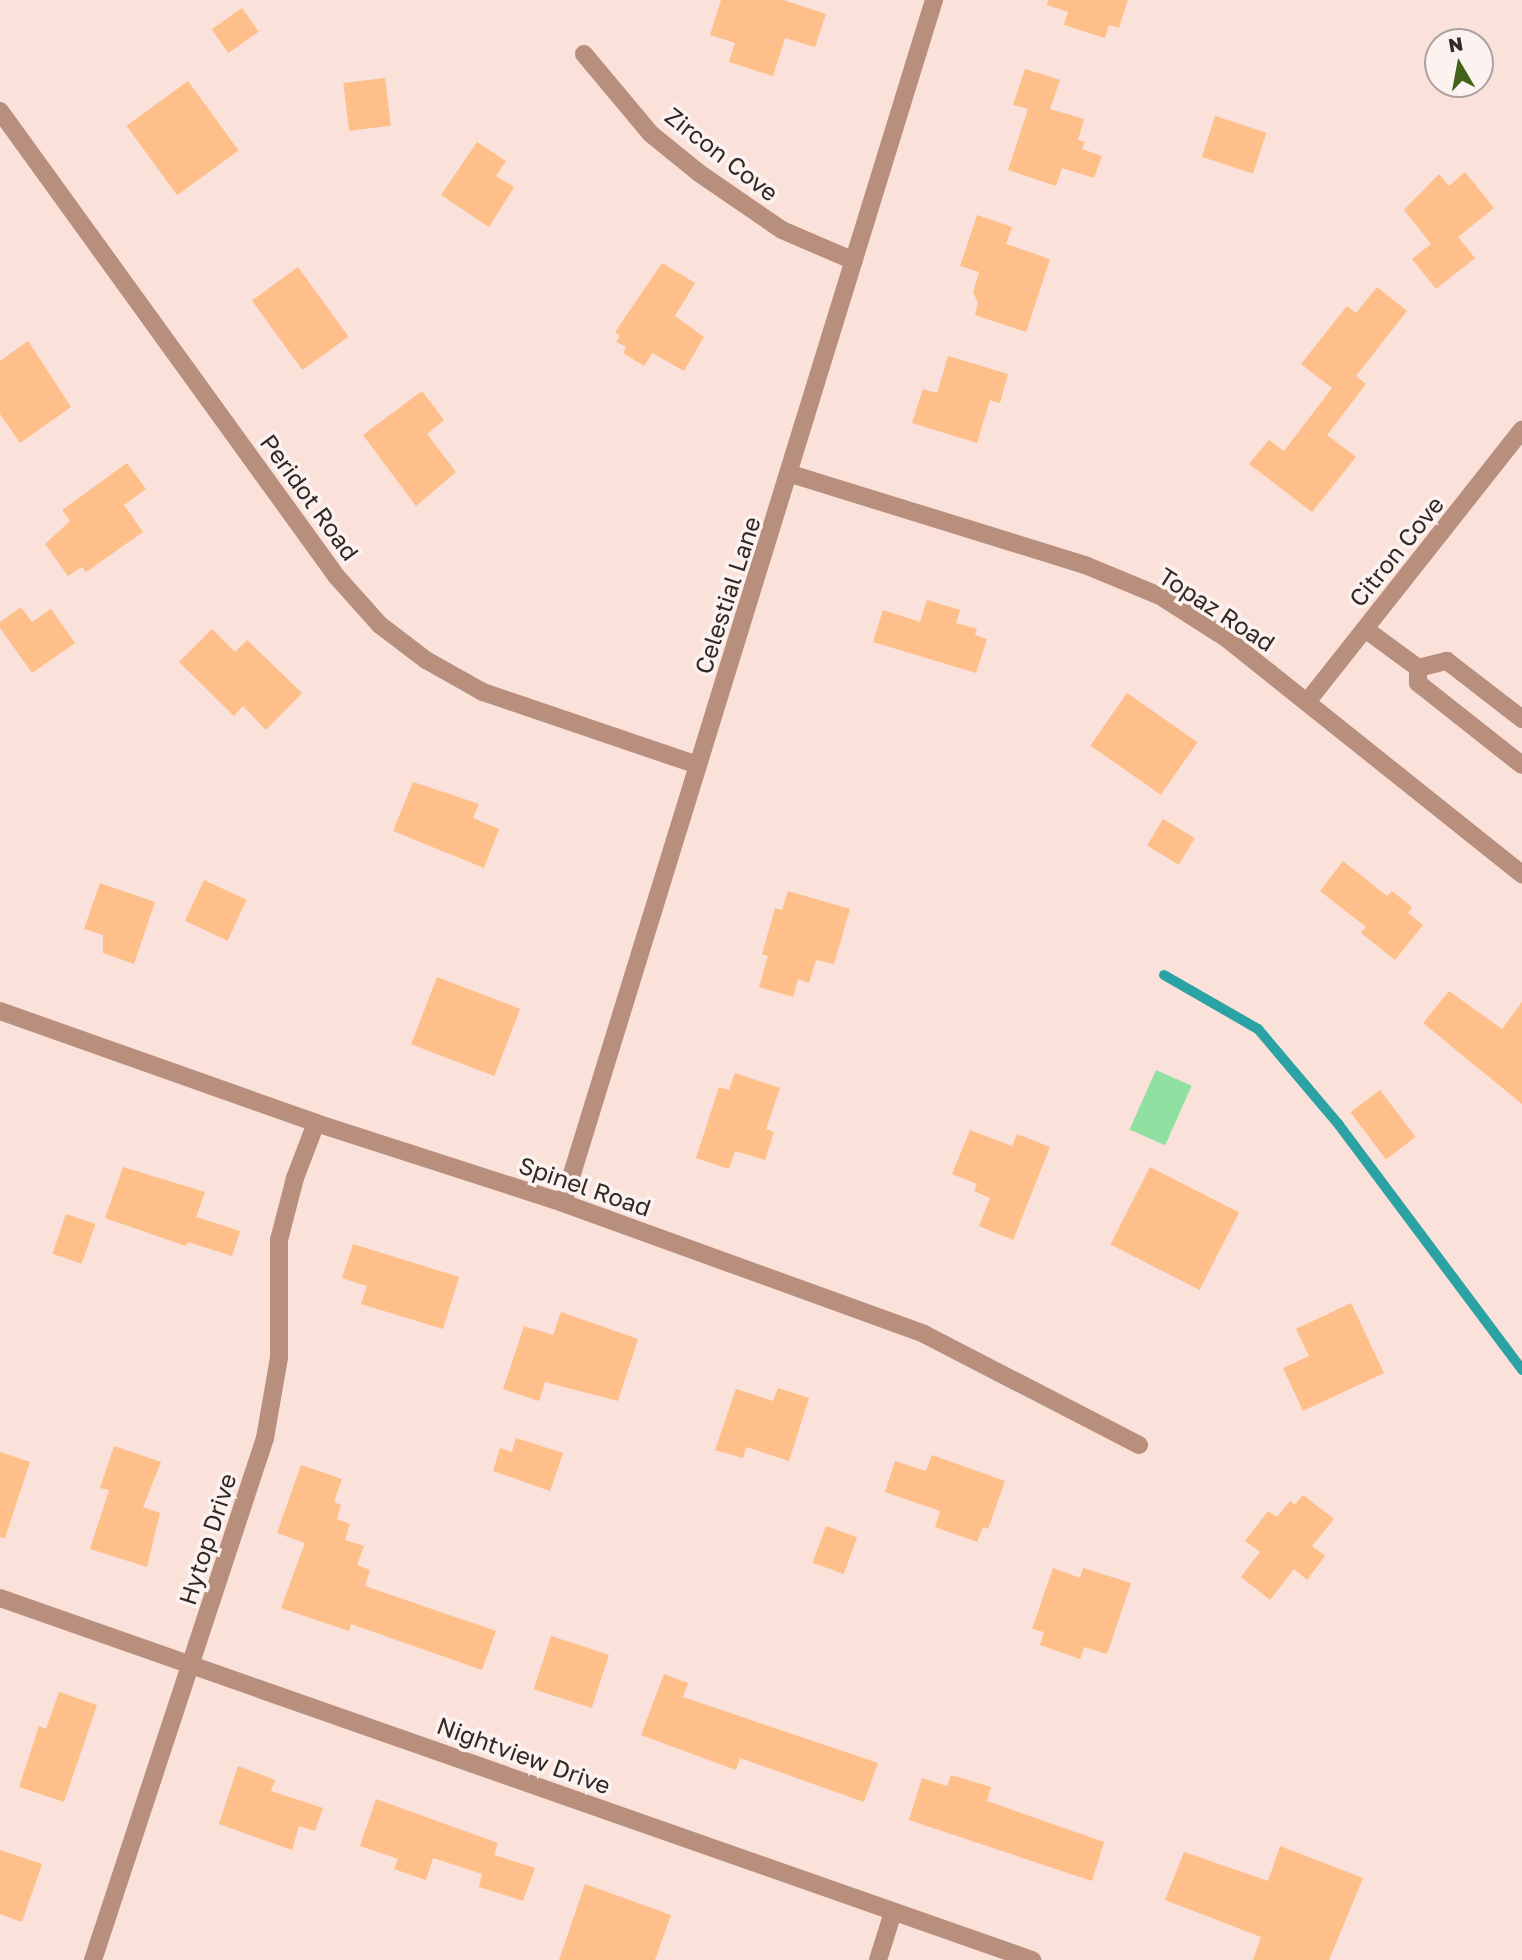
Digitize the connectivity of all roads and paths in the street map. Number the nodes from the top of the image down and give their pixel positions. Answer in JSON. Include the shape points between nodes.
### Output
{"nodes":[{"id":1,"x":934,"y":0,"type":"edge"},
{"id":2,"x":584,"y":54,"type":"dead end"},
{"id":3,"x":0,"y":111,"type":"edge"},
{"id":4,"x":854,"y":261,"type":"junction"},
{"id":5,"x":1522,"y":430,"type":"edge"},
{"id":6,"x":791,"y":474,"type":"junction"},
{"id":7,"x":1365,"y":629,"type":"junction"},
{"id":8,"x":1418,"y":668,"type":"junction"},
{"id":9,"x":1307,"y":702,"type":"junction"},
{"id":10,"x":1522,"y":719,"type":"edge"},
{"id":11,"x":697,"y":765,"type":"junction"},
{"id":12,"x":1522,"y":765,"type":"edge"},
{"id":13,"x":1522,"y":874,"type":"edge"},
{"id":14,"x":0,"y":1011,"type":"edge"},
{"id":15,"x":316,"y":1123,"type":"junction"},
{"id":16,"x":563,"y":1203,"type":"junction"},
{"id":17,"x":1139,"y":1446,"type":"dead end"},
{"id":18,"x":0,"y":1598,"type":"edge"},
{"id":19,"x":194,"y":1664,"type":"junction"},
{"id":20,"x":893,"y":1912,"type":"junction"},
{"id":21,"x":93,"y":1960,"type":"edge"},
{"id":22,"x":878,"y":1960,"type":"edge"},
{"id":23,"x":1032,"y":1960,"type":"edge"}],
"edges":[{"from":1,"to":4,"type":"street","name":"Celestial Lane"},
{"from":2,"to":4,"type":"street","name":"Zircon Cove","via":[[651,134],[699,173],[782,230]]},
{"from":3,"to":11,"type":"street","name":"Peridot Road","via":[[337,577],[380,625],[426,660],[483,692]]},
{"from":4,"to":6,"type":"street","name":"Celestial Lane"},
{"from":5,"to":7,"type":"street","name":"Citron Cove"},
{"from":6,"to":9,"type":"street","name":"Topaz Road","via":[[1085,565],[1160,596],[1226,638]]},
{"from":6,"to":11,"type":"street","name":"Celestial Lane"},
{"from":7,"to":8,"type":"street"},
{"from":7,"to":9,"type":"street","name":"Citron Cove"},
{"from":8,"to":10,"type":"street","via":[[1447,661]]},
{"from":8,"to":12,"type":"street","via":[[1418,683]]},
{"from":9,"to":13,"type":"street","name":"Topaz Road"},
{"from":11,"to":16,"type":"street","name":"Celestial Lane"},
{"from":14,"to":15,"type":"street","name":"Spinel Road"},
{"from":15,"to":16,"type":"street","name":"Spinel Road"},
{"from":15,"to":19,"type":"street","name":"Hytop Drive","via":[[279,1240],[279,1358],[265,1438]]},
{"from":16,"to":17,"type":"street","name":"Spinel Road","via":[[924,1334]]},
{"from":18,"to":19,"type":"street","name":"Nightview Drive"},
{"from":19,"to":20,"type":"street","name":"Nightview Drive"},
{"from":19,"to":21,"type":"street","name":"Hytop Drive"},
{"from":20,"to":22,"type":"street"},
{"from":20,"to":23,"type":"street","name":"Nightview Drive"}]}
